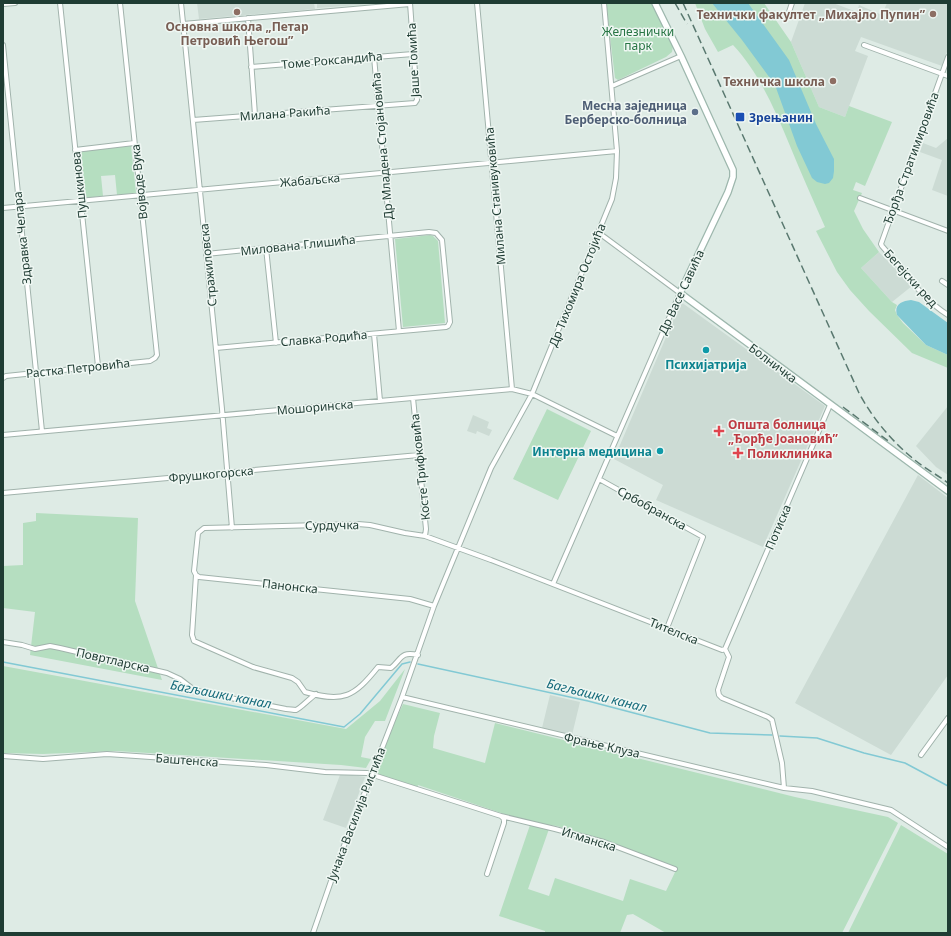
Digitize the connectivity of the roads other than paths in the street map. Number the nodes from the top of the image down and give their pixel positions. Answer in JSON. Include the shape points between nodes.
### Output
{"nodes":[{"id":1,"x":15,"y":3,"type":"edge"},
{"id":2,"x":60,"y":3,"type":"edge"},
{"id":3,"x":120,"y":3,"type":"edge"},
{"id":4,"x":181,"y":3,"type":"edge"},
{"id":5,"x":477,"y":3,"type":"edge"},
{"id":6,"x":604,"y":3,"type":"edge"},
{"id":7,"x":654,"y":3,"type":"edge"},
{"id":8,"x":792,"y":3,"type":"edge"},
{"id":9,"x":3,"y":4,"type":"edge"},
{"id":10,"x":410,"y":4,"type":"edge"},
{"id":11,"x":789,"y":12,"type":"dead end"},
{"id":12,"x":248,"y":18,"type":"junction"},
{"id":13,"x":183,"y":24,"type":"junction"},
{"id":14,"x":864,"y":44,"type":"dead end"},
{"id":15,"x":3,"y":45,"type":"edge"},
{"id":16,"x":413,"y":54,"type":"junction"},
{"id":17,"x":681,"y":56,"type":"junction"},
{"id":18,"x":374,"y":57,"type":"junction"},
{"id":19,"x":948,"y":57,"type":"edge"},
{"id":20,"x":251,"y":67,"type":"junction"},
{"id":21,"x":942,"y":74,"type":"junction"},
{"id":22,"x":948,"y":76,"type":"edge"},
{"id":23,"x":612,"y":86,"type":"junction"},
{"id":24,"x":378,"y":106,"type":"junction"},
{"id":25,"x":255,"y":115,"type":"junction"},
{"id":26,"x":193,"y":120,"type":"junction"},
{"id":27,"x":134,"y":143,"type":"junction"},
{"id":28,"x":75,"y":150,"type":"junction"},
{"id":29,"x":617,"y":151,"type":"junction"},
{"id":30,"x":492,"y":163,"type":"junction"},
{"id":31,"x":385,"y":174,"type":"junction"},
{"id":32,"x":200,"y":190,"type":"junction"},
{"id":33,"x":140,"y":196,"type":"junction"},
{"id":34,"x":860,"y":198,"type":"dead end"},
{"id":35,"x":80,"y":201,"type":"junction"},
{"id":36,"x":19,"y":207,"type":"junction"},
{"id":37,"x":3,"y":208,"type":"edge"},
{"id":38,"x":892,"y":211,"type":"junction"},
{"id":39,"x":948,"y":231,"type":"edge"},
{"id":40,"x":599,"y":233,"type":"junction"},
{"id":41,"x":390,"y":236,"type":"junction"},
{"id":42,"x":883,"y":237,"type":"joint"},
{"id":43,"x":266,"y":248,"type":"junction"},
{"id":44,"x":206,"y":254,"type":"junction"},
{"id":45,"x":942,"y":281,"type":"dead end"},
{"id":46,"x":948,"y":286,"type":"edge"},
{"id":47,"x":680,"y":293,"type":"junction"},
{"id":48,"x":948,"y":315,"type":"edge"},
{"id":49,"x":433,"y":328,"type":"joint"},
{"id":50,"x":400,"y":331,"type":"junction"},
{"id":51,"x":374,"y":334,"type":"junction"},
{"id":52,"x":276,"y":343,"type":"junction"},
{"id":53,"x":216,"y":348,"type":"junction"},
{"id":54,"x":153,"y":360,"type":"joint"},
{"id":55,"x":98,"y":366,"type":"junction"},
{"id":56,"x":36,"y":372,"type":"junction"},
{"id":57,"x":3,"y":378,"type":"edge"},
{"id":58,"x":512,"y":390,"type":"junction"},
{"id":59,"x":532,"y":394,"type":"junction"},
{"id":60,"x":413,"y":398,"type":"junction"},
{"id":61,"x":380,"y":401,"type":"junction"},
{"id":62,"x":830,"y":405,"type":"junction"},
{"id":63,"x":222,"y":415,"type":"junction"},
{"id":64,"x":42,"y":431,"type":"junction"},
{"id":65,"x":3,"y":435,"type":"edge"},
{"id":66,"x":617,"y":436,"type":"junction"},
{"id":67,"x":419,"y":455,"type":"junction"},
{"id":68,"x":227,"y":472,"type":"junction"},
{"id":69,"x":599,"y":478,"type":"junction"},
{"id":70,"x":948,"y":492,"type":"edge"},
{"id":71,"x":3,"y":493,"type":"edge"},
{"id":72,"x":232,"y":528,"type":"junction"},
{"id":73,"x":425,"y":536,"type":"junction"},
{"id":74,"x":457,"y":548,"type":"junction"},
{"id":75,"x":196,"y":576,"type":"junction"},
{"id":76,"x":553,"y":584,"type":"junction"},
{"id":77,"x":434,"y":606,"type":"junction"},
{"id":78,"x":667,"y":628,"type":"junction"},
{"id":79,"x":3,"y":642,"type":"edge"},
{"id":80,"x":725,"y":649,"type":"junction"},
{"id":81,"x":418,"y":654,"type":"junction"},
{"id":82,"x":305,"y":692,"type":"junction"},
{"id":83,"x":316,"y":694,"type":"junction"},
{"id":84,"x":402,"y":697,"type":"junction"},
{"id":85,"x":308,"y":699,"type":"junction"},
{"id":86,"x":948,"y":718,"type":"edge"},
{"id":87,"x":921,"y":755,"type":"dead end"},
{"id":88,"x":3,"y":756,"type":"edge"},
{"id":89,"x":370,"y":774,"type":"junction"},
{"id":90,"x":784,"y":788,"type":"junction"},
{"id":91,"x":501,"y":816,"type":"junction"},
{"id":92,"x":948,"y":846,"type":"edge"},
{"id":93,"x":674,"y":869,"type":"dead end"},
{"id":94,"x":487,"y":874,"type":"dead end"},
{"id":95,"x":313,"y":933,"type":"edge"}],
"edges":[{"from":1,"to":9,"type":"street"},
{"from":2,"to":28,"type":"street","name":"Пушкинова"},
{"from":3,"to":27,"type":"street","name":"Војводе Вука"},
{"from":4,"to":13,"type":"street","name":"Стражиловска"},
{"from":5,"to":30,"type":"street","name":"Милана Станивуковића"},
{"from":6,"to":23,"type":"street","name":"Др Тихомира Остојића"},
{"from":7,"to":17,"type":"street","name":"Др Васе Савића"},
{"from":8,"to":11,"type":"street"},
{"from":10,"to":12,"type":"street"},
{"from":10,"to":16,"type":"street","name":"Јаше Томића"},
{"from":12,"to":13,"type":"street"},
{"from":12,"to":20,"type":"street"},
{"from":13,"to":26,"type":"street","name":"Стражиловска"},
{"from":14,"to":21,"type":"street"},
{"from":15,"to":36,"type":"street","name":"Здравка Челара"},
{"from":16,"to":18,"type":"street","name":"Томе Роксандића"},
{"from":16,"to":24,"type":"street","name":"Јаше Томића","via":[[417,102]]},
{"from":17,"to":23,"type":"street"},
{"from":17,"to":47,"type":"street","name":"Др Васе Савића","via":[[733,173],[728,192]]},
{"from":18,"to":20,"type":"street","name":"Томе Роксандића"},
{"from":18,"to":24,"type":"street","name":"Др Младена Стојановића"},
{"from":19,"to":21,"type":"street","name":"Ђорђа Стратимировића"},
{"from":20,"to":25,"type":"street"},
{"from":21,"to":22,"type":"street"},
{"from":21,"to":38,"type":"street","name":"Ђорђа Стратимировића"},
{"from":23,"to":29,"type":"street","name":"Др Тихомира Остојића"},
{"from":24,"to":25,"type":"street","name":"Милана Ракића"},
{"from":24,"to":31,"type":"street","name":"Др Младена Стојановића"},
{"from":25,"to":26,"type":"street","name":"Милана Ракића"},
{"from":26,"to":32,"type":"street","name":"Стражиловска"},
{"from":27,"to":28,"type":"street"},
{"from":27,"to":33,"type":"street","name":"Војводе Вука"},
{"from":28,"to":35,"type":"street","name":"Пушкинова"},
{"from":29,"to":30,"type":"street","name":"Жабаљска"},
{"from":29,"to":40,"type":"street","name":"Др Тихомира Остојића","via":[[614,191]]},
{"from":30,"to":31,"type":"street","name":"Жабаљска"},
{"from":30,"to":58,"type":"street","name":"Милана Станивуковића"},
{"from":31,"to":32,"type":"street","name":"Жабаљска"},
{"from":31,"to":41,"type":"street","name":"Др Младена Стојановића"},
{"from":32,"to":33,"type":"street","name":"Жабаљска"},
{"from":32,"to":44,"type":"street","name":"Стражиловска"},
{"from":33,"to":35,"type":"street","name":"Жабаљска"},
{"from":33,"to":54,"type":"street","name":"Војводе Вука","via":[[156,349]]},
{"from":34,"to":38,"type":"street"},
{"from":35,"to":36,"type":"street","name":"Жабаљска"},
{"from":35,"to":55,"type":"street","name":"Пушкинова"},
{"from":36,"to":37,"type":"street","name":"Жабаљска"},
{"from":36,"to":56,"type":"street","name":"Здравка Челара"},
{"from":38,"to":39,"type":"street"},
{"from":38,"to":42,"type":"street","name":"Ђорђа Стратимировића"},
{"from":40,"to":47,"type":"street","name":"Болничка"},
{"from":40,"to":59,"type":"street","name":"Др Тихомира Остојића"},
{"from":41,"to":43,"type":"street","name":"Милована Глишића"},
{"from":41,"to":49,"type":"street","name":"Др Младена Стојановића","via":[[429,232],[436,233],[441,238],[450,322],[446,327]]},
{"from":41,"to":50,"type":"street","name":"Др Младена Стојановића"},
{"from":42,"to":48,"type":"street","name":"Бегејски ред","via":[[882,246],[925,297]]},
{"from":43,"to":44,"type":"street","name":"Милована Глишића"},
{"from":43,"to":52,"type":"street"},
{"from":44,"to":53,"type":"street","name":"Стражиловска"},
{"from":45,"to":46,"type":"street","name":"Бегејски ред"},
{"from":47,"to":62,"type":"street","name":"Болничка"},
{"from":47,"to":66,"type":"street","name":"Др Васе Савића"},
{"from":49,"to":50,"type":"street","name":"Славка Родића"},
{"from":50,"to":51,"type":"street","name":"Славка Родића"},
{"from":51,"to":52,"type":"street","name":"Славка Родића"},
{"from":51,"to":61,"type":"street"},
{"from":52,"to":53,"type":"street","name":"Славка Родића"},
{"from":53,"to":63,"type":"street","name":"Стражиловска"},
{"from":54,"to":55,"type":"street","name":"Растка Петровића"},
{"from":55,"to":56,"type":"street","name":"Растка Петровића"},
{"from":56,"to":57,"type":"street","name":"Растка Петровића"},
{"from":56,"to":64,"type":"street","name":"Здравка Челара"},
{"from":58,"to":59,"type":"street","name":"Мошоринска"},
{"from":58,"to":60,"type":"street","name":"Мошоринска"},
{"from":59,"to":66,"type":"street","name":"Мошоринска"},
{"from":59,"to":74,"type":"street","name":"Др Тихомира Остојића","via":[[491,468]]},
{"from":60,"to":61,"type":"street","name":"Мошоринска"},
{"from":60,"to":67,"type":"street","name":"Косте Трифковића"},
{"from":61,"to":63,"type":"street","name":"Мошоринска"},
{"from":62,"to":70,"type":"street","name":"Болничка"},
{"from":62,"to":80,"type":"street","name":"Потиска"},
{"from":63,"to":64,"type":"street","name":"Мошоринска"},
{"from":63,"to":68,"type":"street","name":"Стражиловска"},
{"from":64,"to":65,"type":"street","name":"Мошоринска"},
{"from":66,"to":69,"type":"street","name":"Др Васе Савића"},
{"from":67,"to":68,"type":"street","name":"Фрушкогорска"},
{"from":67,"to":73,"type":"street","name":"Косте Трифковића"},
{"from":68,"to":71,"type":"street","name":"Фрушкогорска"},
{"from":68,"to":72,"type":"street","name":"Стражиловска"},
{"from":69,"to":76,"type":"street","name":"Др Васе Савића"},
{"from":69,"to":78,"type":"street","name":"Србобранска","via":[[702,535],[703,540]]},
{"from":72,"to":73,"type":"street","name":"Сурдучка","via":[[358,524]]},
{"from":72,"to":75,"type":"street","name":"Сурдучка","via":[[204,528],[200,531],[194,571]]},
{"from":73,"to":74,"type":"street","name":"Сурдучка"},
{"from":74,"to":76,"type":"street","name":"Тителска"},
{"from":74,"to":77,"type":"street"},
{"from":75,"to":77,"type":"street","name":"Панонска","via":[[410,599]]},
{"from":75,"to":82,"type":"street","via":[[192,634],[194,641],[253,666],[292,678]]},
{"from":76,"to":78,"type":"street","name":"Тителска"},
{"from":77,"to":81,"type":"street"},
{"from":78,"to":80,"type":"street","name":"Тителска"},
{"from":79,"to":85,"type":"street","name":"Повртларска","via":[[35,649],[50,646],[86,653],[167,673],[192,689],[205,693],[286,709],[298,709]]},
{"from":80,"to":90,"type":"street","via":[[729,657],[718,690],[719,695],[772,720],[782,763]]},
{"from":81,"to":83,"type":"street","via":[[402,655],[394,666],[389,668],[379,667],[359,688],[347,695],[333,697]]},
{"from":81,"to":84,"type":"street"},
{"from":82,"to":83,"type":"street"},
{"from":82,"to":85,"type":"street"},
{"from":83,"to":85,"type":"street","name":"Повртларска"},
{"from":84,"to":89,"type":"street","name":"Јунака Василија Ристића"},
{"from":84,"to":90,"type":"street","name":"Фрање Клуза"},
{"from":86,"to":87,"type":"street"},
{"from":88,"to":89,"type":"street","name":"Баштенска","via":[[43,759],[107,754]]},
{"from":89,"to":91,"type":"street","name":"Игманска"},
{"from":89,"to":95,"type":"street","name":"Јунака Василија Ристића"},
{"from":90,"to":92,"type":"street","name":"Фрање Клуза","via":[[812,791],[891,810]]},
{"from":91,"to":93,"type":"street","name":"Игманска","via":[[604,842]]},
{"from":91,"to":94,"type":"street","via":[[504,823]]}]}
